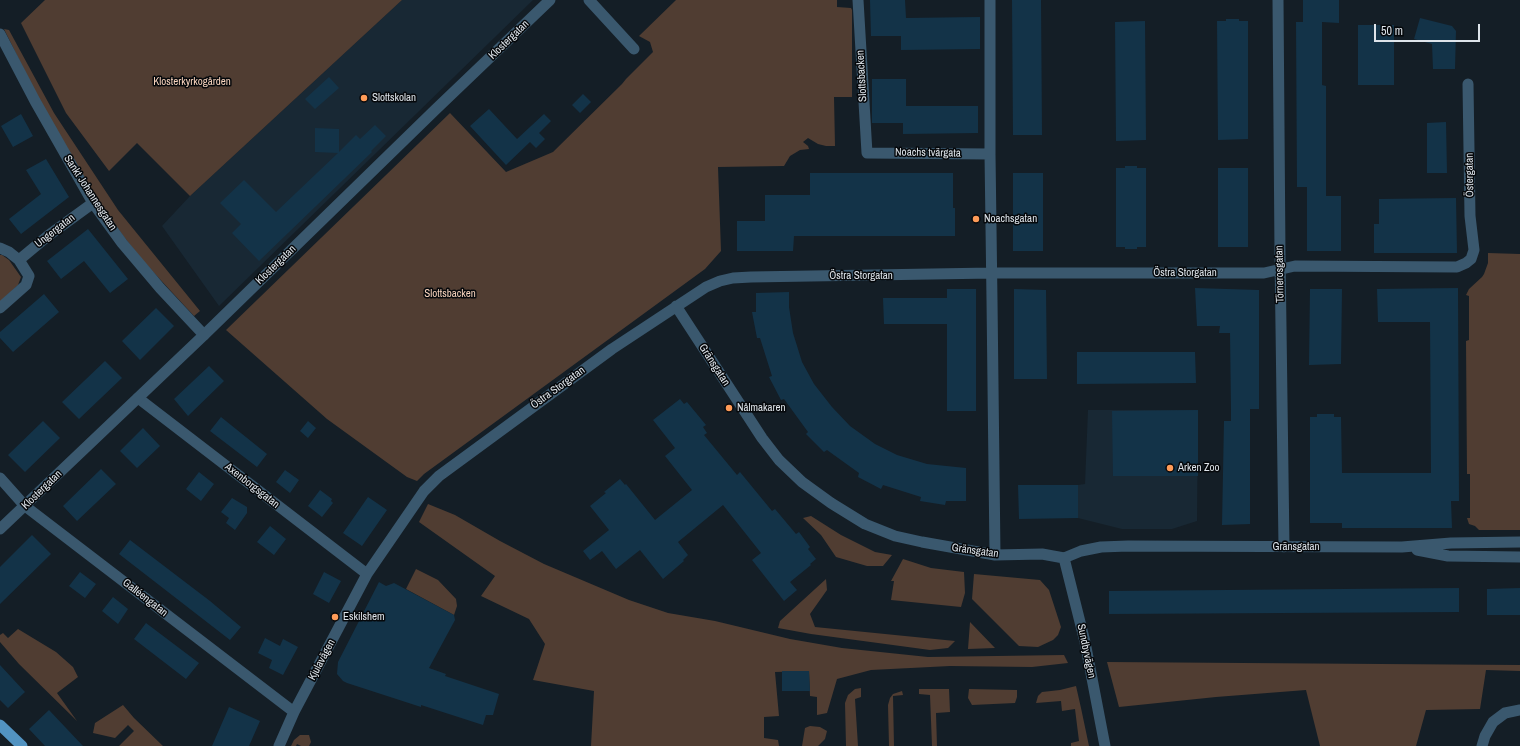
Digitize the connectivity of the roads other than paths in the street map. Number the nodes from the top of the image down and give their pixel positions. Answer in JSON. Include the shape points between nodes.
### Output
{"nodes":[{"id":1,"x":550,"y":0,"type":"edge"},
{"id":2,"x":588,"y":0,"type":"edge"},
{"id":3,"x":858,"y":0,"type":"edge"},
{"id":4,"x":990,"y":0,"type":"edge"},
{"id":5,"x":1278,"y":0,"type":"edge"},
{"id":6,"x":0,"y":34,"type":"edge"},
{"id":7,"x":634,"y":49,"type":"dead end"},
{"id":8,"x":1468,"y":84,"type":"dead end"},
{"id":9,"x":867,"y":153,"type":"joint"},
{"id":10,"x":990,"y":154,"type":"junction"},
{"id":11,"x":93,"y":202,"type":"junction"},
{"id":12,"x":0,"y":248,"type":"edge"},
{"id":13,"x":19,"y":260,"type":"junction"},
{"id":14,"x":1466,"y":264,"type":"joint"},
{"id":15,"x":1280,"y":270,"type":"junction"},
{"id":16,"x":992,"y":273,"type":"junction"},
{"id":17,"x":676,"y":306,"type":"junction"},
{"id":18,"x":0,"y":308,"type":"edge"},
{"id":19,"x":204,"y":335,"type":"junction"},
{"id":20,"x":138,"y":398,"type":"junction"},
{"id":21,"x":0,"y":478,"type":"edge"},
{"id":22,"x":25,"y":506,"type":"junction"},
{"id":23,"x":0,"y":529,"type":"edge"},
{"id":24,"x":1520,"y":542,"type":"edge"},
{"id":25,"x":1284,"y":547,"type":"junction"},
{"id":26,"x":1402,"y":547,"type":"junction"},
{"id":27,"x":994,"y":555,"type":"junction"},
{"id":28,"x":1520,"y":557,"type":"edge"},
{"id":29,"x":1064,"y":558,"type":"junction"},
{"id":30,"x":366,"y":574,"type":"junction"},
{"id":31,"x":1520,"y":710,"type":"edge"},
{"id":32,"x":294,"y":712,"type":"junction"},
{"id":33,"x":0,"y":725,"type":"edge"},
{"id":34,"x":22,"y":746,"type":"edge"},
{"id":35,"x":280,"y":746,"type":"edge"},
{"id":36,"x":1106,"y":746,"type":"edge"},
{"id":37,"x":1482,"y":746,"type":"edge"}],
"edges":[{"from":1,"to":19,"type":"street","name":"Klostergatan"},
{"from":2,"to":7,"type":"street"},
{"from":3,"to":9,"type":"street","name":"Slottsbacken"},
{"from":4,"to":10,"type":"street"},
{"from":5,"to":15,"type":"street","name":"Törnerosgatan"},
{"from":6,"to":11,"type":"street","name":"Sankt Johannesgatan"},
{"from":8,"to":14,"type":"street","name":"Östergatan","via":[[1470,216],[1474,250]]},
{"from":9,"to":10,"type":"street","name":"Noachs tvärgata"},
{"from":10,"to":16,"type":"street"},
{"from":11,"to":13,"type":"street","name":"Ungergatan"},
{"from":11,"to":19,"type":"street","name":"Sankt Johannesgatan","via":[[122,243]]},
{"from":12,"to":13,"type":"street"},
{"from":13,"to":18,"type":"street","via":[[29,276],[26,285]]},
{"from":14,"to":15,"type":"street","name":"Östra Storgatan","via":[[1457,267],[1295,266]]},
{"from":15,"to":16,"type":"street","name":"Östra Storgatan","via":[[1264,273]]},
{"from":15,"to":25,"type":"street","name":"Törnerosgatan"},
{"from":16,"to":17,"type":"street","name":"Östra Storgatan","via":[[733,278],[720,281]]},
{"from":16,"to":27,"type":"street"},
{"from":17,"to":27,"type":"street","name":"Gränsgatan","via":[[762,438],[779,460],[802,482],[865,524],[895,536]]},
{"from":17,"to":30,"type":"street","name":"Östra Storgatan","via":[[612,349],[438,476],[424,491]]},
{"from":19,"to":20,"type":"street","name":"Klostergatan"},
{"from":20,"to":22,"type":"street","name":"Klostergatan"},
{"from":20,"to":30,"type":"street","name":"Axenborgsgatan"},
{"from":21,"to":22,"type":"street","name":"Galléengatan"},
{"from":22,"to":23,"type":"street","name":"Klostergatan"},
{"from":22,"to":32,"type":"street","name":"Galléengatan"},
{"from":24,"to":26,"type":"street","name":"Gränsgatan"},
{"from":25,"to":26,"type":"street","name":"Gränsgatan"},
{"from":25,"to":29,"type":"street","name":"Gränsgatan","via":[[1117,547],[1082,551]]},
{"from":26,"to":28,"type":"street","name":"Gränsgatan","via":[[1448,556]]},
{"from":27,"to":29,"type":"street","name":"Gränsgatan","via":[[1042,554]]},
{"from":29,"to":36,"type":"street","name":"Sundbyvägen","via":[[1085,642]]},
{"from":30,"to":32,"type":"street","name":"Kjulavägen"},
{"from":31,"to":37,"type":"street","via":[[1505,713],[1493,722]]},
{"from":32,"to":35,"type":"street","name":"Kjulavägen"},
{"from":33,"to":34,"type":"main road"}]}
